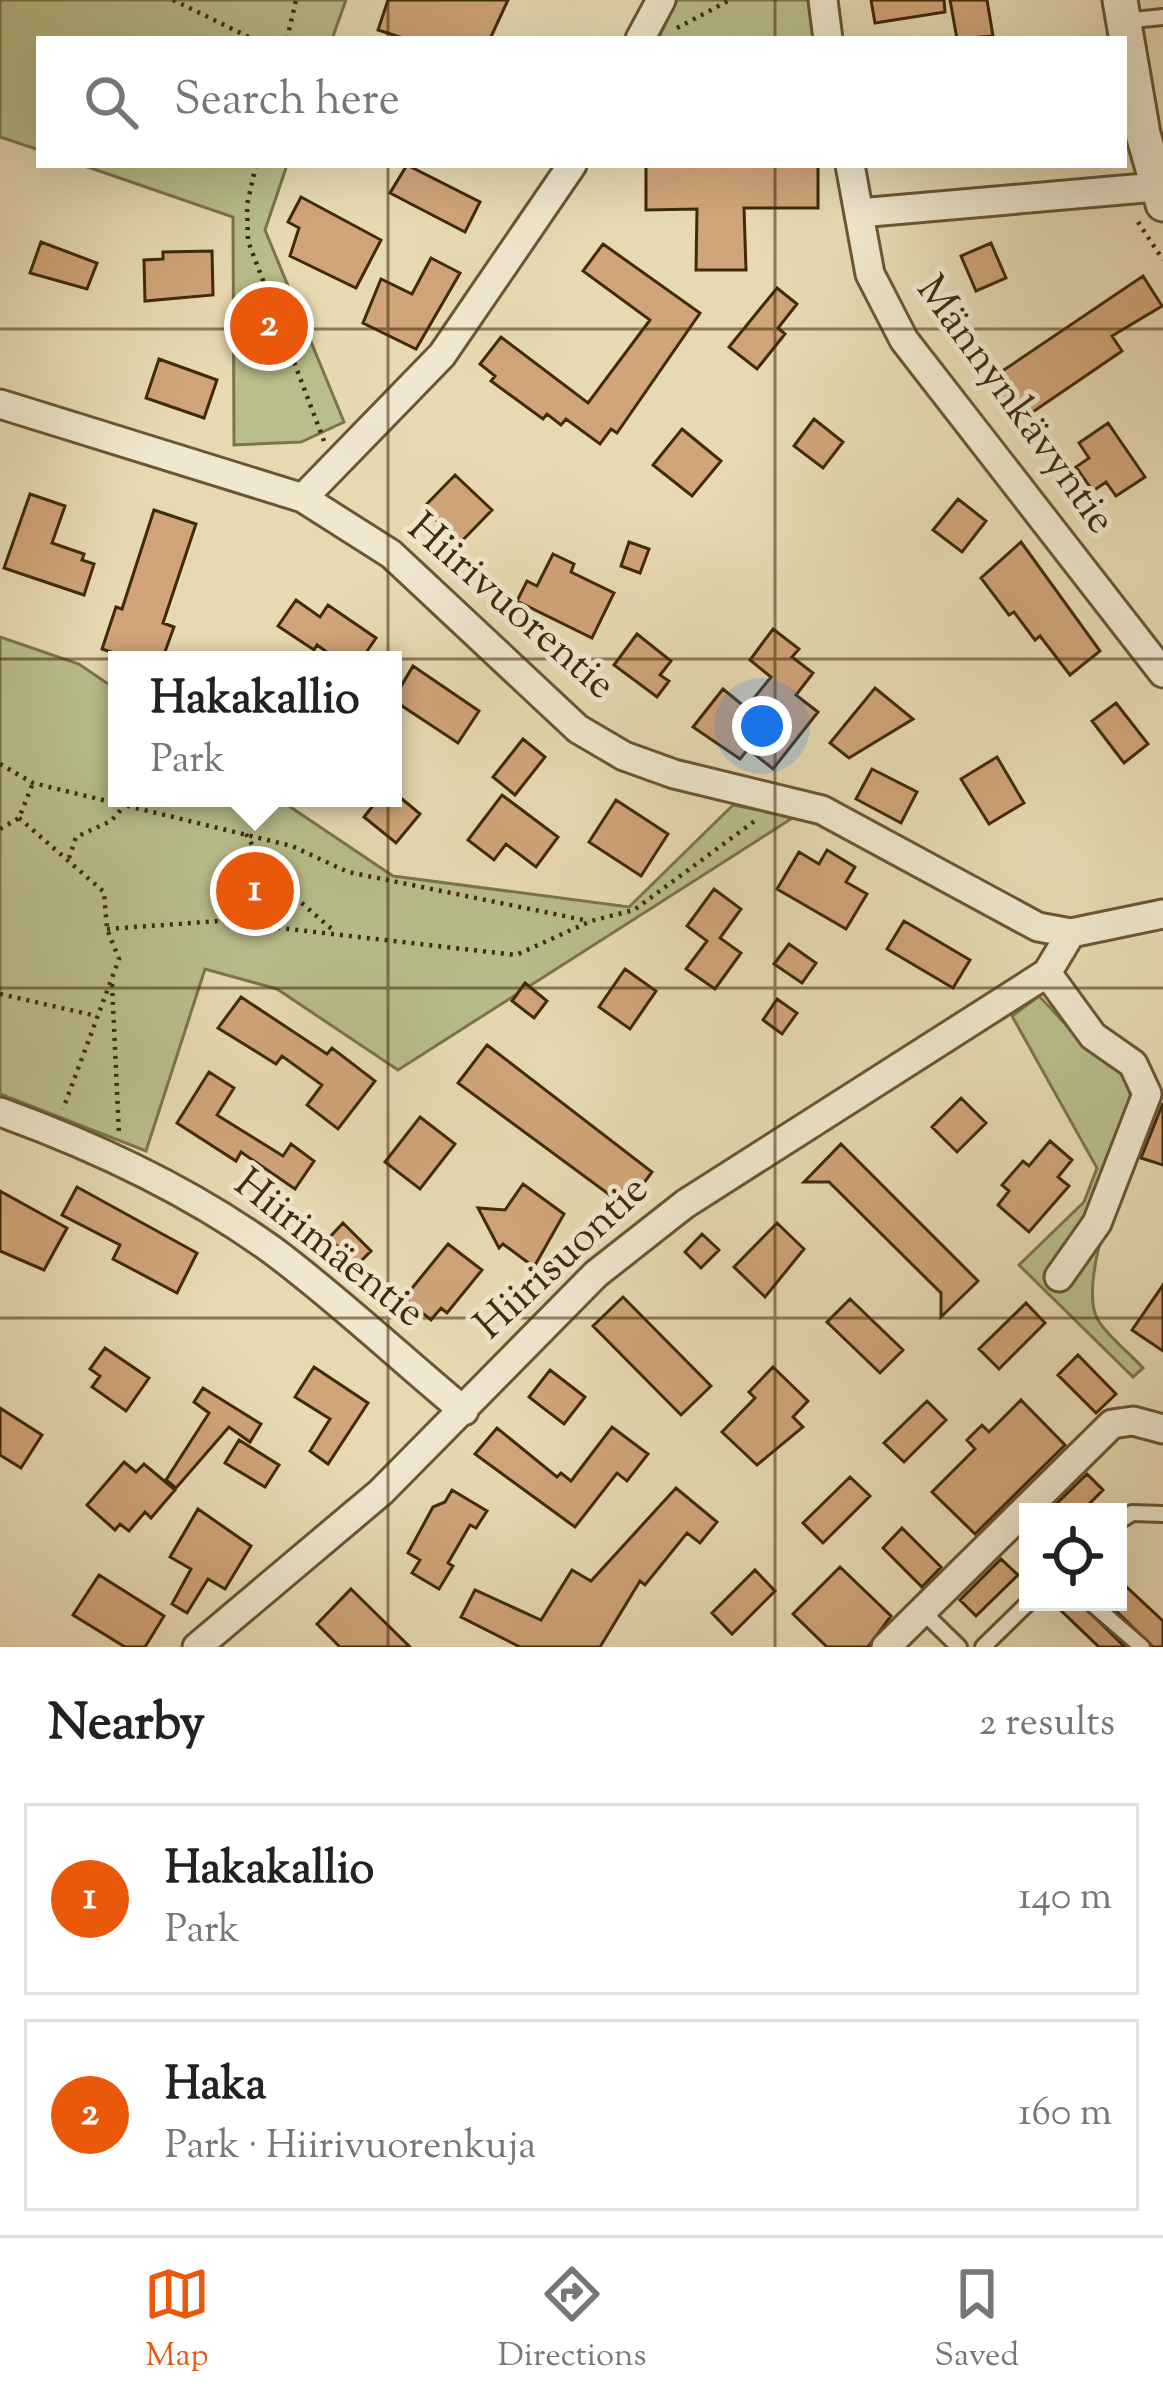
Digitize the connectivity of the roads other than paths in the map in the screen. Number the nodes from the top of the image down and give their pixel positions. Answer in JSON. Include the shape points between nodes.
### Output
{"nodes":[{"id":1,"x":661,"y":0,"type":"edge"},
{"id":2,"x":823,"y":0,"type":"edge"},
{"id":3,"x":1122,"y":10,"type":"edge"},
{"id":4,"x":1163,"y":17,"type":"edge"},
{"id":5,"x":642,"y":36,"type":"edge"},
{"id":6,"x":828,"y":36,"type":"edge"},
{"id":7,"x":570,"y":168,"type":"edge"},
{"id":8,"x":851,"y":168,"type":"edge"},
{"id":9,"x":1161,"y":200,"type":"edge"},
{"id":10,"x":859,"y":213,"type":"junction"},
{"id":11,"x":0,"y":404,"type":"edge"},
{"id":12,"x":303,"y":498,"type":"junction"},
{"id":13,"x":1163,"y":673,"type":"edge"},
{"id":14,"x":1163,"y":914,"type":"edge"},
{"id":15,"x":1071,"y":933,"type":"junction"},
{"id":16,"x":1047,"y":973,"type":"junction"},
{"id":17,"x":0,"y":1112,"type":"edge"},
{"id":18,"x":1059,"y":1276,"type":"dead end"},
{"id":19,"x":464,"y":1411,"type":"junction"},
{"id":20,"x":1163,"y":1429,"type":"edge"},
{"id":21,"x":1042,"y":1503,"type":"edge"},
{"id":22,"x":1163,"y":1514,"type":"edge"},
{"id":23,"x":1127,"y":1516,"type":"edge"},
{"id":24,"x":1019,"y":1529,"type":"edge"},
{"id":25,"x":922,"y":1611,"type":"junction"},
{"id":26,"x":1020,"y":1611,"type":"edge"},
{"id":27,"x":1100,"y":1611,"type":"edge"},
{"id":28,"x":197,"y":1647,"type":"edge"},
{"id":29,"x":886,"y":1647,"type":"edge"},
{"id":30,"x":959,"y":1647,"type":"edge"},
{"id":31,"x":983,"y":1647,"type":"edge"},
{"id":32,"x":1142,"y":1647,"type":"edge"}],
"edges":[{"from":1,"to":5,"type":"street"},
{"from":2,"to":6,"type":"street"},
{"from":3,"to":4,"type":"lane"},
{"from":3,"to":9,"type":"street"},
{"from":7,"to":12,"type":"street","via":[[442,356]]},
{"from":8,"to":10,"type":"street","name":"Männynkävyntie"},
{"from":9,"to":10,"type":"street"},
{"from":10,"to":13,"type":"street","name":"Männynkävyntie","via":[[871,274],[904,340]]},
{"from":11,"to":12,"type":"street","name":"Hiirivuorentie"},
{"from":12,"to":15,"type":"street","name":"Hiirivuorentie","via":[[392,554],[578,729],[624,756],[822,810],[993,907]]},
{"from":14,"to":15,"type":"street","name":"Hiirivuorentie"},
{"from":15,"to":16,"type":"street","name":"Hiirisuontie"},
{"from":16,"to":18,"type":"street","via":[[1093,1036],[1132,1064],[1147,1094],[1097,1223]]},
{"from":16,"to":19,"type":"street","name":"Hiirisuontie","via":[[685,1204],[596,1274]]},
{"from":17,"to":19,"type":"street","name":"Hiirimäentie","via":[[199,1203],[272,1251]]},
{"from":19,"to":28,"type":"street","name":"Hiirisuontie","via":[[382,1492]]},
{"from":20,"to":21,"type":"street","via":[[1112,1424]]},
{"from":22,"to":23,"type":"lane"},
{"from":24,"to":25,"type":"street"},
{"from":25,"to":29,"type":"street"},
{"from":25,"to":30,"type":"lane"},
{"from":26,"to":31,"type":"lane"},
{"from":27,"to":32,"type":"lane"}]}
